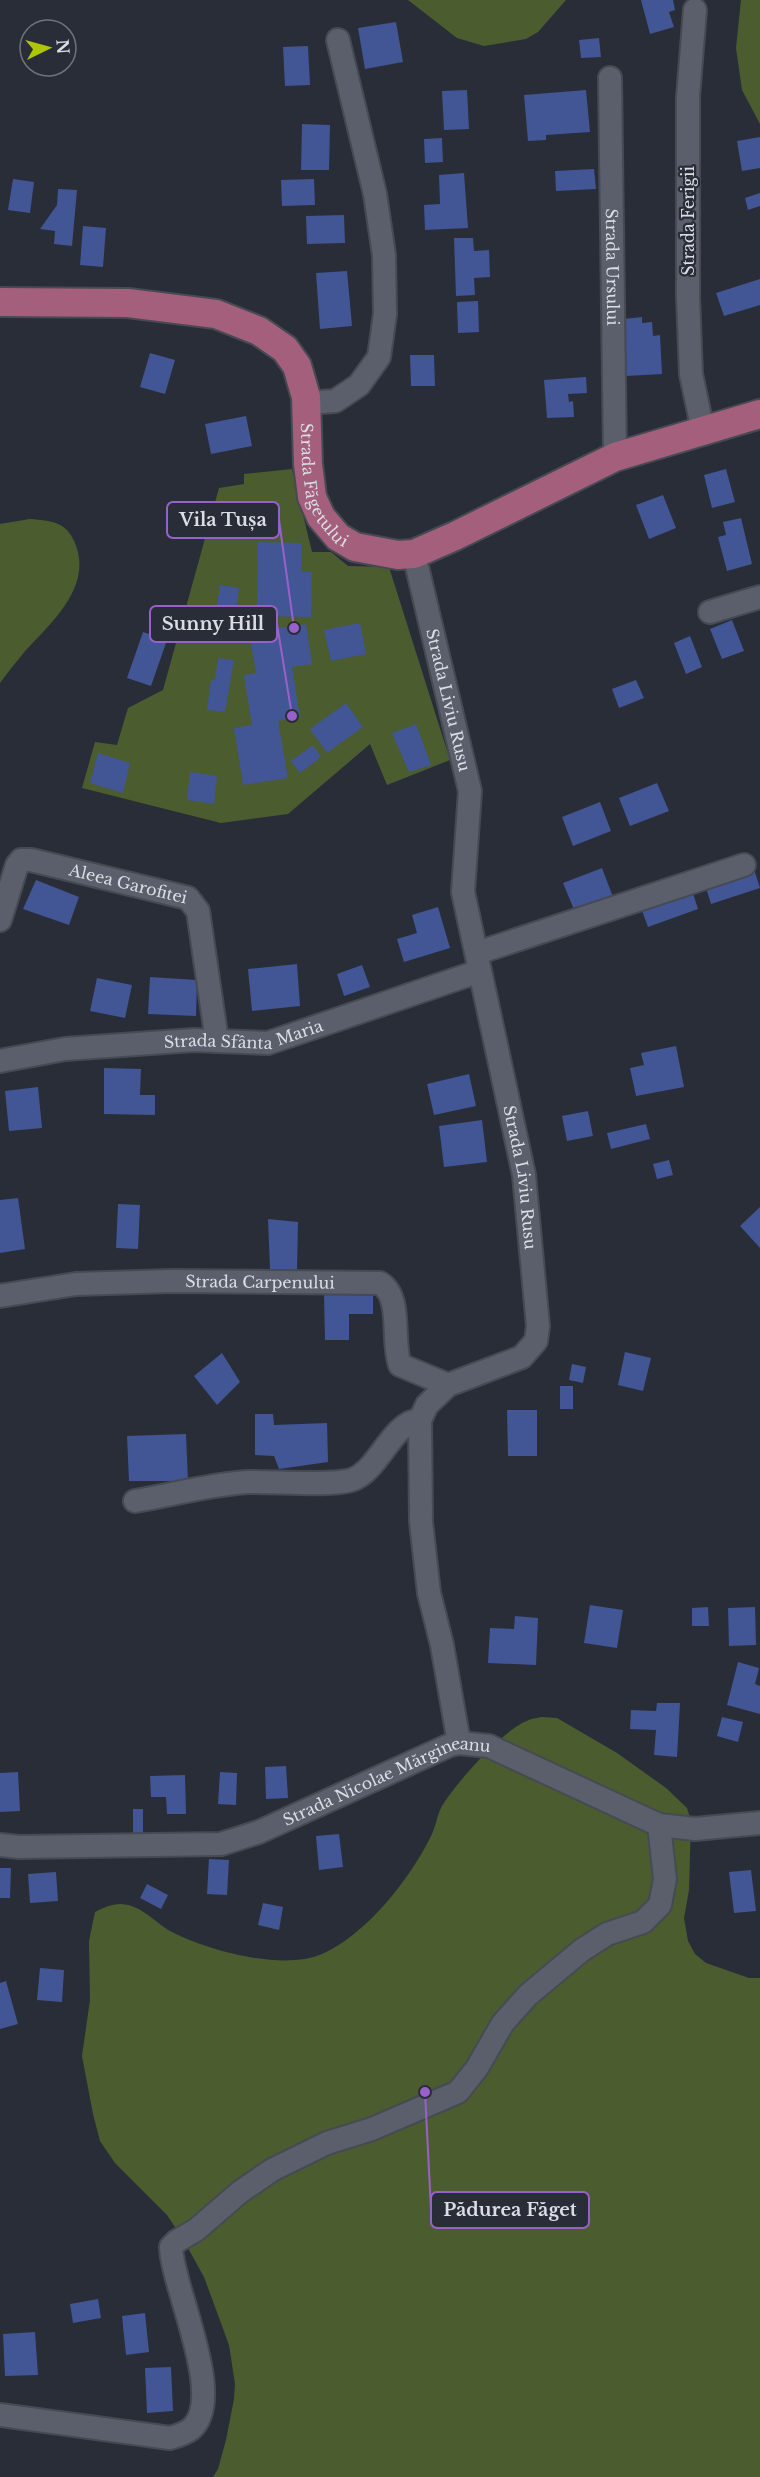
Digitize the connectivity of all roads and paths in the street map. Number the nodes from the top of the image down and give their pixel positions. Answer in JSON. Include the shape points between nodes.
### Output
{"nodes":[{"id":1,"x":696,"y":10,"type":"dead end"},
{"id":2,"x":338,"y":40,"type":"dead end"},
{"id":3,"x":610,"y":78,"type":"dead end"},
{"id":4,"x":0,"y":302,"type":"edge"},
{"id":5,"x":306,"y":403,"type":"junction"},
{"id":6,"x":760,"y":414,"type":"edge"},
{"id":7,"x":703,"y":431,"type":"junction"},
{"id":8,"x":615,"y":457,"type":"junction"},
{"id":9,"x":414,"y":554,"type":"junction"},
{"id":10,"x":760,"y":597,"type":"edge"},
{"id":11,"x":710,"y":612,"type":"dead end"},
{"id":12,"x":744,"y":865,"type":"dead end"},
{"id":13,"x":0,"y":920,"type":"edge"},
{"id":14,"x":479,"y":962,"type":"junction"},
{"id":15,"x":217,"y":1041,"type":"junction"},
{"id":16,"x":0,"y":1061,"type":"edge"},
{"id":17,"x":0,"y":1296,"type":"edge"},
{"id":18,"x":448,"y":1385,"type":"junction"},
{"id":19,"x":420,"y":1420,"type":"junction"},
{"id":20,"x":135,"y":1501,"type":"dead end"},
{"id":21,"x":459,"y":1743,"type":"junction"},
{"id":22,"x":760,"y":1823,"type":"edge"},
{"id":23,"x":659,"y":1825,"type":"junction"},
{"id":24,"x":0,"y":1845,"type":"edge"},
{"id":25,"x":0,"y":2415,"type":"edge"}],
"edges":[{"from":1,"to":7,"type":"street","name":"Strada Ferigii","via":[[688,97],[688,296],[692,374]]},
{"from":2,"to":5,"type":"street","via":[[375,194],[384,255],[385,314],[379,357],[359,385],[335,401]]},
{"from":3,"to":8,"type":"street","name":"Strada Ursului"},
{"from":4,"to":5,"type":"main road","name":"Strada Făgetului","via":[[128,303],[216,314],[259,331],[285,349],[297,366]]},
{"from":5,"to":9,"type":"main road","name":"Strada Făgetului","via":[[310,486],[321,517],[338,537],[355,547]]},
{"from":6,"to":7,"type":"main road","name":"Strada Făgetului"},
{"from":7,"to":8,"type":"main road","name":"Strada Făgetului"},
{"from":8,"to":9,"type":"main road","name":"Strada Făgetului"},
{"from":9,"to":14,"type":"street","name":"Strada Liviu Rusu","via":[[470,791],[463,892]]},
{"from":10,"to":11,"type":"street"},
{"from":12,"to":14,"type":"street","name":"Strada Sfânta Maria"},
{"from":13,"to":15,"type":"street","name":"Aleea Garofitei","via":[[21,860],[189,898],[198,911]]},
{"from":14,"to":15,"type":"street","name":"Strada Sfânta Maria","via":[[268,1043]]},
{"from":14,"to":18,"type":"street","name":"Strada Liviu Rusu","via":[[524,1175],[538,1326],[536,1341],[522,1358]]},
{"from":15,"to":16,"type":"street","name":"Strada Sfânta Maria","via":[[65,1049]]},
{"from":17,"to":18,"type":"street","name":"Strada Carpenului","via":[[76,1284],[380,1283],[393,1298],[400,1365]]},
{"from":18,"to":19,"type":"street","name":"Strada Liviu Rusu","via":[[427,1405]]},
{"from":19,"to":20,"type":"street","via":[[402,1427],[372,1464],[353,1479],[247,1482]]},
{"from":19,"to":21,"type":"street","via":[[421,1522],[429,1593]]},
{"from":21,"to":23,"type":"street","name":"Strada Nicolae Mărgineanu","via":[[489,1746]]},
{"from":21,"to":24,"type":"street","name":"Strada Nicolae Mărgineanu","via":[[259,1832],[221,1844]]},
{"from":22,"to":23,"type":"street","name":"Strada Nicolae Mărgineanu","via":[[695,1829]]},
{"from":23,"to":25,"type":"street","via":[[665,1880],[660,1905],[643,1922],[607,1934],[582,1950],[528,1995],[502,2023],[477,2068],[458,2092],[372,2129],[327,2143],[272,2170],[171,2247],[204,2383],[200,2417],[191,2429],[170,2438]]}]}
